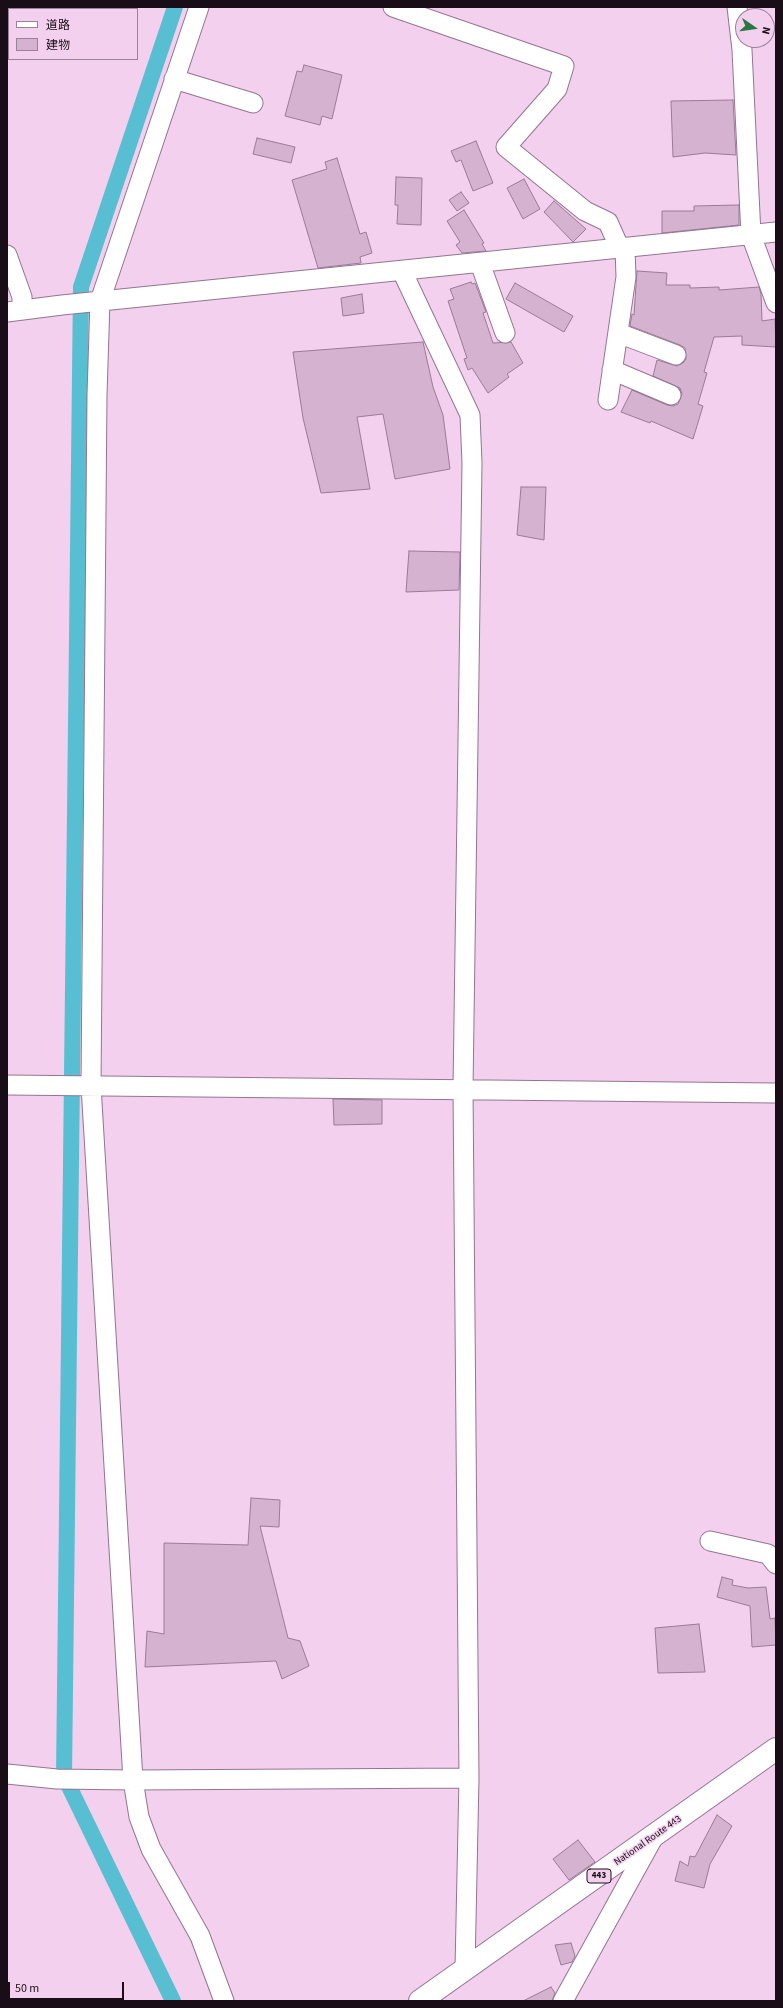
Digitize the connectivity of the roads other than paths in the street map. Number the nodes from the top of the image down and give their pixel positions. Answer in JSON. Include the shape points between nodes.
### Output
{"nodes":[{"id":1,"x":199,"y":7,"type":"edge"},
{"id":2,"x":393,"y":7,"type":"edge"},
{"id":3,"x":737,"y":7,"type":"edge"},
{"id":4,"x":174,"y":79,"type":"junction"},
{"id":5,"x":253,"y":103,"type":"dead end"},
{"id":6,"x":776,"y":232,"type":"edge"},
{"id":7,"x":751,"y":235,"type":"junction"},
{"id":8,"x":623,"y":249,"type":"junction"},
{"id":9,"x":7,"y":255,"type":"edge"},
{"id":10,"x":480,"y":263,"type":"junction"},
{"id":11,"x":402,"y":271,"type":"junction"},
{"id":12,"x":97,"y":301,"type":"junction"},
{"id":13,"x":776,"y":303,"type":"edge"},
{"id":14,"x":15,"y":311,"type":"edge"},
{"id":15,"x":505,"y":333,"type":"dead end"},
{"id":16,"x":618,"y":334,"type":"junction"},
{"id":17,"x":676,"y":355,"type":"dead end"},
{"id":18,"x":612,"y":370,"type":"junction"},
{"id":19,"x":671,"y":395,"type":"dead end"},
{"id":20,"x":608,"y":400,"type":"dead end"},
{"id":21,"x":7,"y":1086,"type":"edge"},
{"id":22,"x":91,"y":1086,"type":"junction"},
{"id":23,"x":463,"y":1089,"type":"junction"},
{"id":24,"x":776,"y":1092,"type":"edge"},
{"id":25,"x":710,"y":1541,"type":"dead end"},
{"id":26,"x":776,"y":1564,"type":"edge"},
{"id":27,"x":776,"y":1749,"type":"edge"},
{"id":28,"x":7,"y":1774,"type":"edge"},
{"id":29,"x":469,"y":1778,"type":"junction"},
{"id":30,"x":133,"y":1780,"type":"junction"},
{"id":31,"x":653,"y":1838,"type":"junction"},
{"id":32,"x":465,"y":1969,"type":"junction"},
{"id":33,"x":224,"y":2001,"type":"edge"},
{"id":34,"x":420,"y":2001,"type":"edge"},
{"id":35,"x":563,"y":2001,"type":"edge"}],
"edges":[{"from":1,"to":4,"type":"street"},
{"from":2,"to":8,"type":"street","via":[[564,66],[557,89],[506,147],[585,211],[608,222]]},
{"from":3,"to":7,"type":"street","via":[[742,50]]},
{"from":4,"to":5,"type":"street"},
{"from":4,"to":12,"type":"street"},
{"from":6,"to":7,"type":"street"},
{"from":7,"to":8,"type":"street"},
{"from":7,"to":13,"type":"street"},
{"from":8,"to":10,"type":"street"},
{"from":8,"to":16,"type":"street","via":[[626,277]]},
{"from":9,"to":14,"type":"street","via":[[22,297]]},
{"from":10,"to":11,"type":"street"},
{"from":10,"to":15,"type":"street"},
{"from":11,"to":12,"type":"street"},
{"from":11,"to":23,"type":"street","via":[[470,415],[472,463]]},
{"from":12,"to":14,"type":"street"},
{"from":12,"to":22,"type":"street"},
{"from":16,"to":17,"type":"street"},
{"from":16,"to":18,"type":"street"},
{"from":18,"to":19,"type":"street"},
{"from":18,"to":20,"type":"street"},
{"from":21,"to":22,"type":"street"},
{"from":22,"to":23,"type":"street"},
{"from":22,"to":30,"type":"street"},
{"from":23,"to":24,"type":"street"},
{"from":23,"to":29,"type":"street"},
{"from":25,"to":26,"type":"street","via":[[768,1554]]},
{"from":27,"to":31,"type":"highway","name":"National Route 443","number":"443"},
{"from":28,"to":30,"type":"street","via":[[57,1779]]},
{"from":29,"to":30,"type":"street"},
{"from":29,"to":32,"type":"street"},
{"from":30,"to":33,"type":"street","via":[[139,1817],[151,1849],[200,1936]]},
{"from":31,"to":32,"type":"highway","name":"National Route 443","number":"443"},
{"from":31,"to":35,"type":"street"},
{"from":32,"to":34,"type":"highway","name":"National Route 443","number":"443"}]}
